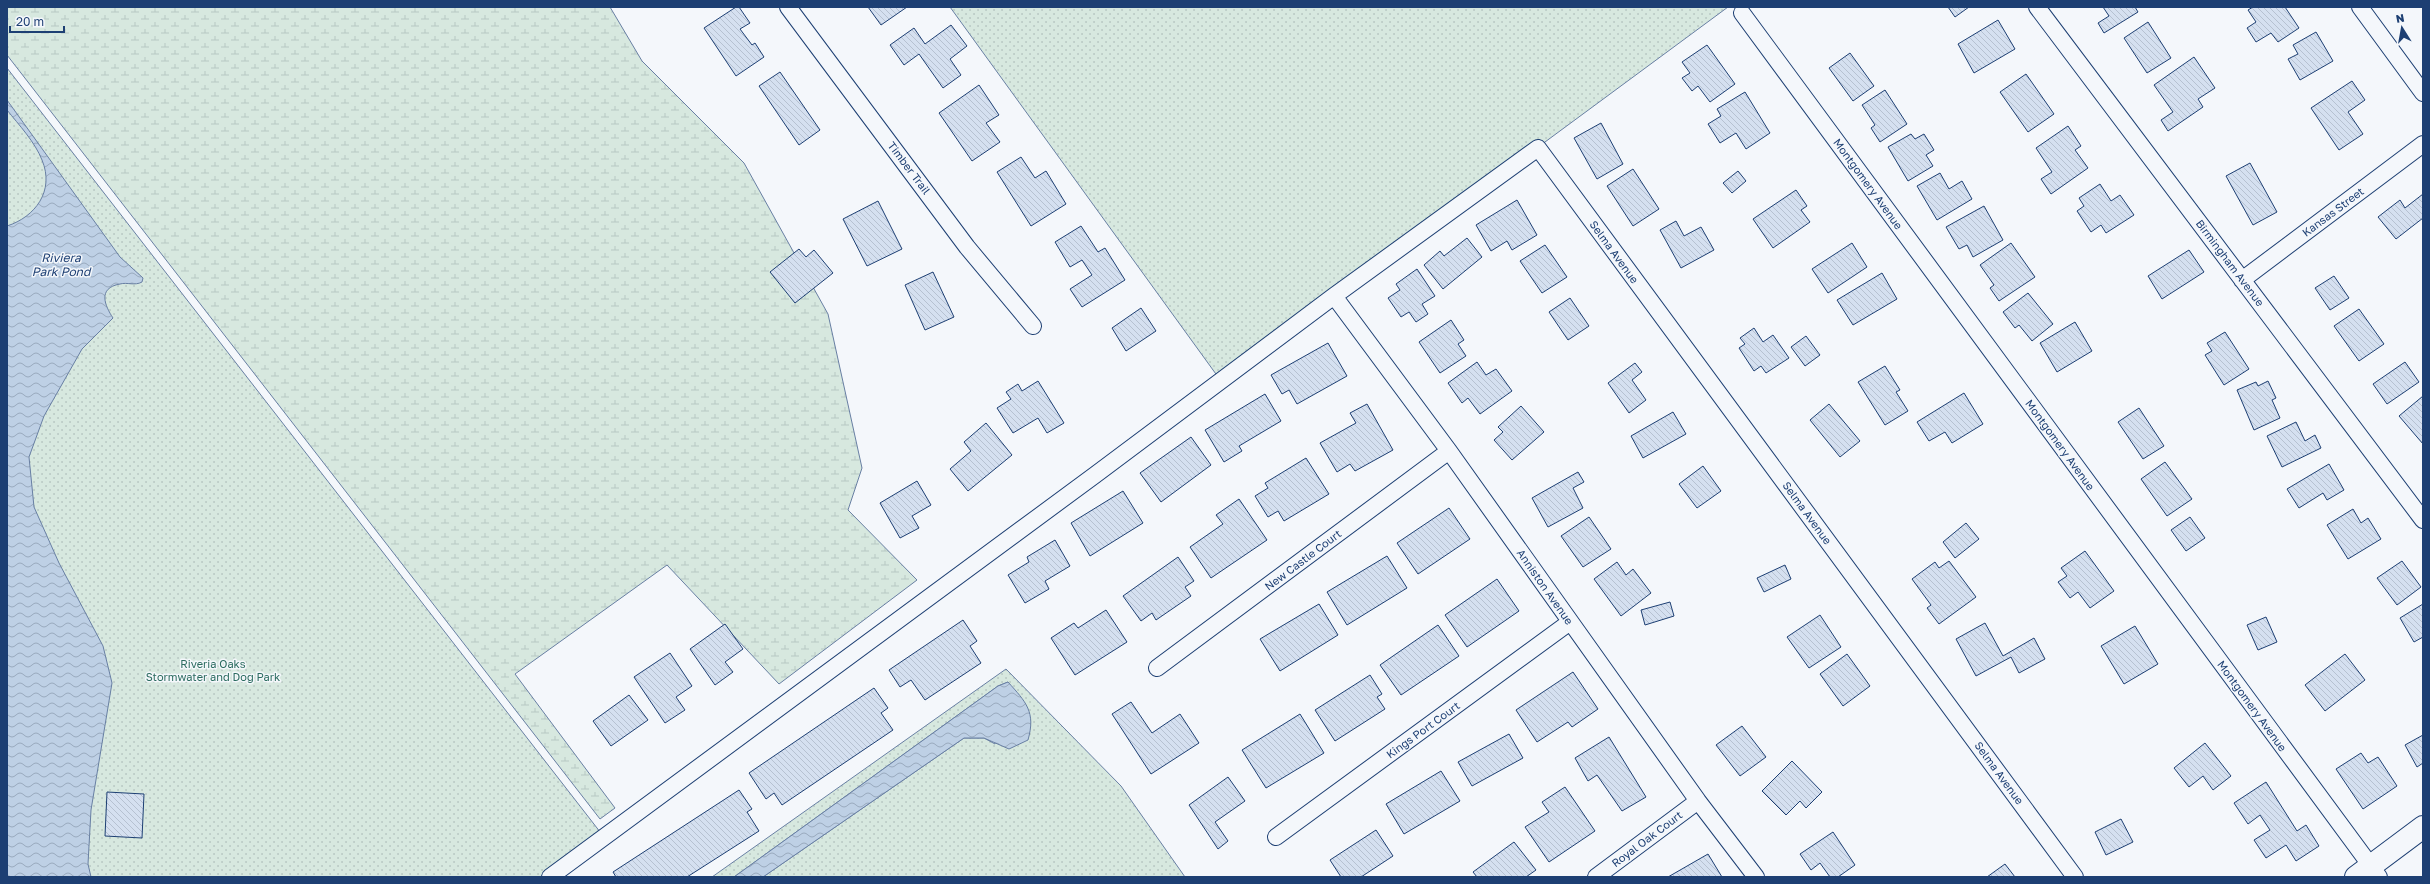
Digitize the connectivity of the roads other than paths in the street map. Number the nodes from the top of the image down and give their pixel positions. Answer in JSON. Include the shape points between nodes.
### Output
{"nodes":[{"id":1,"x":788,"y":7,"type":"edge"},
{"id":2,"x":2037,"y":7,"type":"edge"},
{"id":3,"x":2360,"y":7,"type":"edge"},
{"id":4,"x":1742,"y":13,"type":"dead end"},
{"id":5,"x":2423,"y":93,"type":"edge"},
{"id":6,"x":2423,"y":144,"type":"edge"},
{"id":7,"x":2242,"y":280,"type":"junction"},
{"id":8,"x":1334,"y":296,"type":"junction"},
{"id":9,"x":1033,"y":326,"type":"dead end"},
{"id":10,"x":1449,"y":451,"type":"junction"},
{"id":11,"x":2423,"y":520,"type":"edge"},
{"id":12,"x":1570,"y":622,"type":"junction"},
{"id":13,"x":1157,"y":668,"type":"dead end"},
{"id":14,"x":1698,"y":801,"type":"junction"},
{"id":15,"x":2423,"y":827,"type":"edge"},
{"id":16,"x":1276,"y":837,"type":"dead end"},
{"id":17,"x":2369,"y":874,"type":"edge"},
{"id":18,"x":550,"y":877,"type":"edge"},
{"id":19,"x":1596,"y":877,"type":"edge"},
{"id":20,"x":1756,"y":877,"type":"edge"},
{"id":21,"x":2075,"y":877,"type":"edge"}],
"edges":[{"from":1,"to":9,"type":"street","name":"Timber Trail","via":[[967,247]]},
{"from":2,"to":7,"type":"street","name":"Birmingham Avenue"},
{"from":3,"to":5,"type":"street"},
{"from":4,"to":17,"type":"street","name":"Montgomery Avenue"},
{"from":6,"to":7,"type":"street","name":"Kansas Street"},
{"from":7,"to":11,"type":"street","name":"Birmingham Avenue"},
{"from":8,"to":10,"type":"street","name":"Anniston Avenue"},
{"from":8,"to":18,"type":"street","via":[[1095,476]]},
{"from":8,"to":21,"type":"street","name":"Selma Avenue","via":[[1538,148]]},
{"from":10,"to":12,"type":"street","name":"Anniston Avenue"},
{"from":10,"to":13,"type":"street","name":"New Castle Court"},
{"from":12,"to":14,"type":"street","name":"Anniston Avenue"},
{"from":12,"to":16,"type":"street","name":"Kings Port Court"},
{"from":14,"to":19,"type":"street","name":"Royal Oak Court"},
{"from":14,"to":20,"type":"street","name":"Anniston Avenue"},
{"from":15,"to":17,"type":"street"}]}
